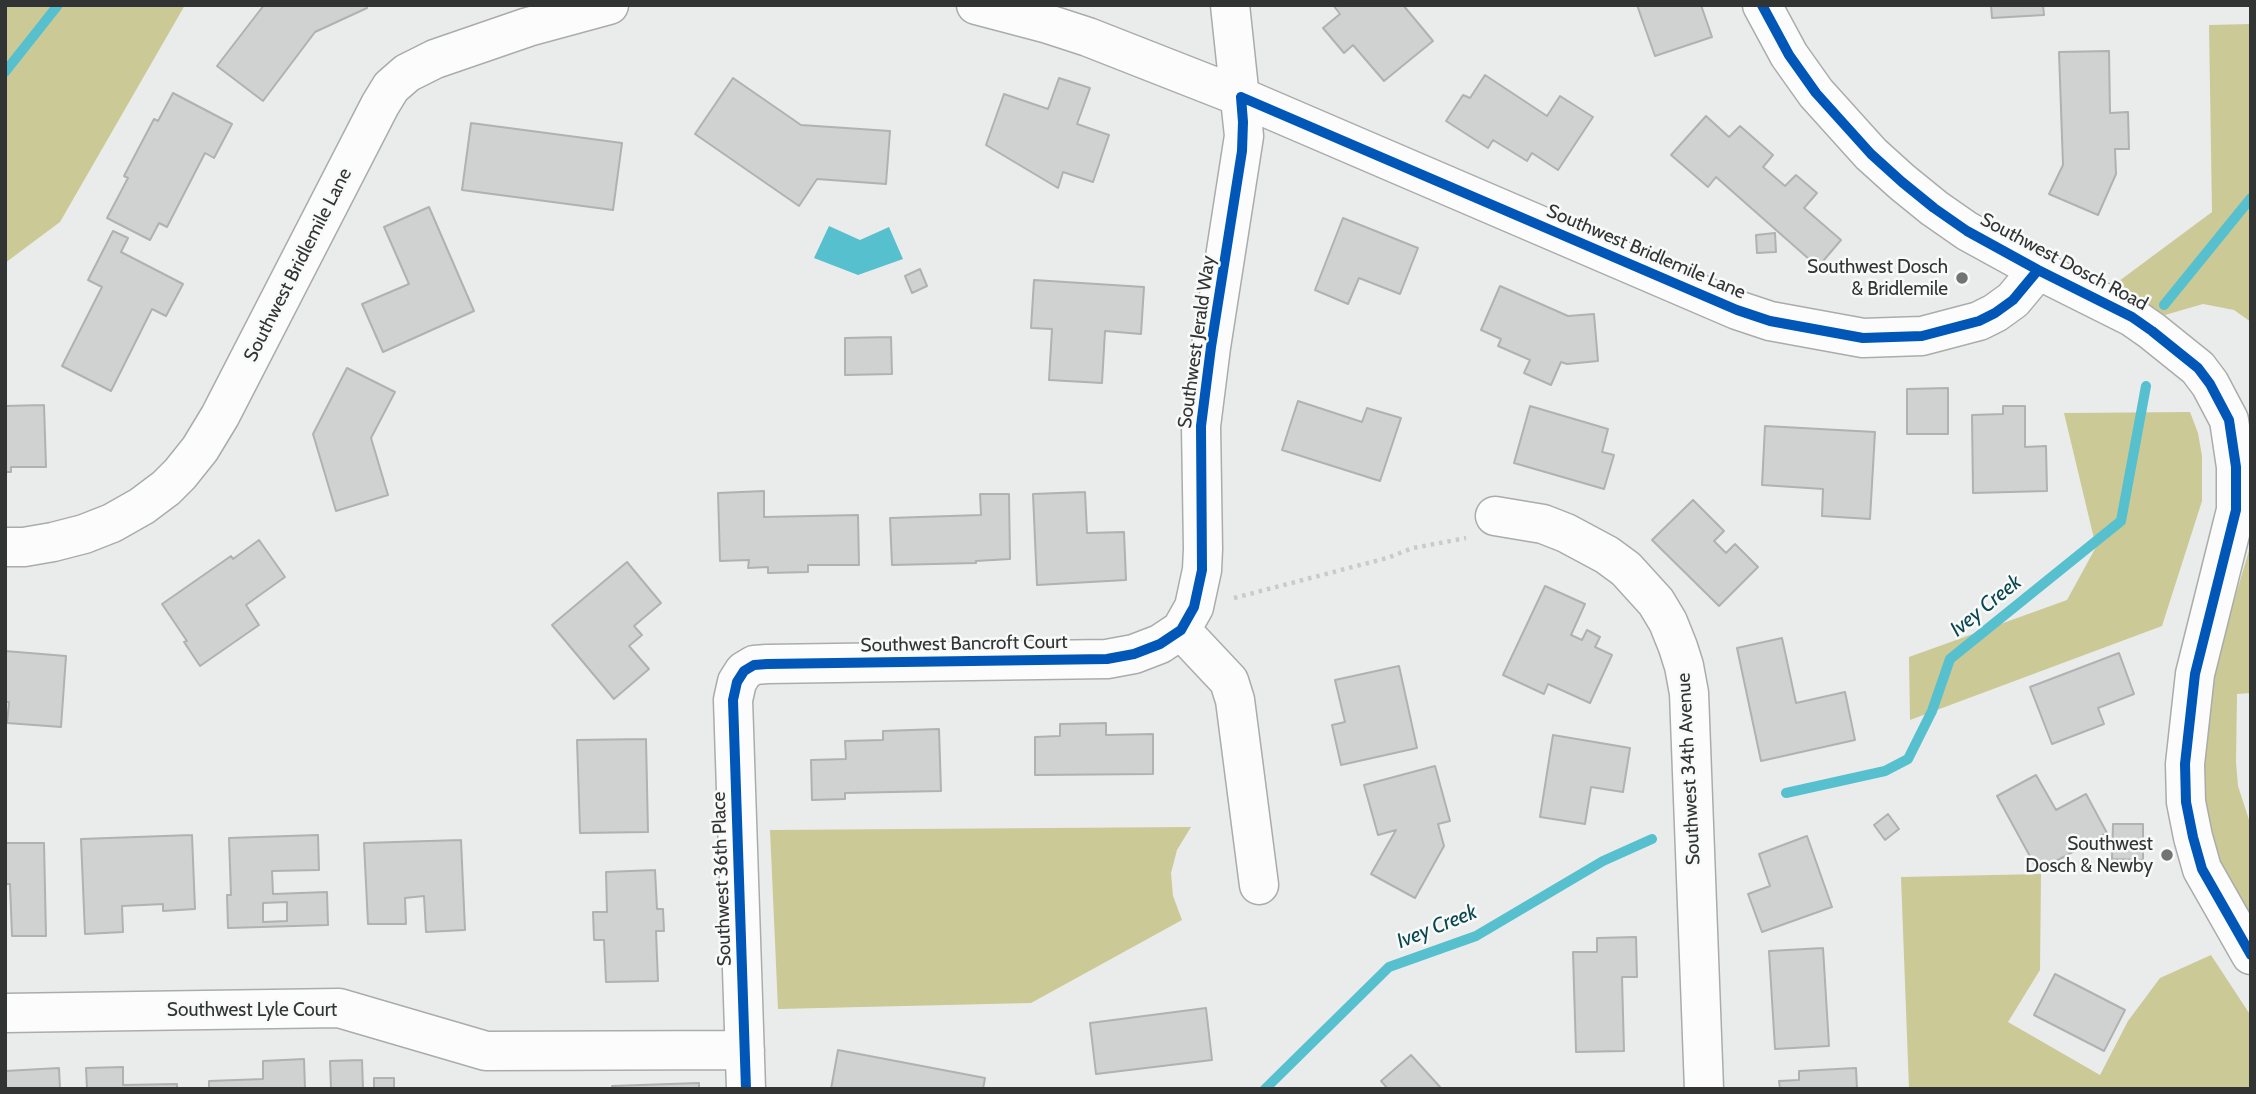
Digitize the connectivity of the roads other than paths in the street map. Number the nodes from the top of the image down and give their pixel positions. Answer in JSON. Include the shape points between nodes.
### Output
{"nodes":[{"id":1,"x":609,"y":5,"type":"edge"},
{"id":2,"x":976,"y":5,"type":"edge"},
{"id":3,"x":1230,"y":5,"type":"edge"},
{"id":4,"x":1762,"y":5,"type":"edge"},
{"id":5,"x":1241,"y":97,"type":"junction"},
{"id":6,"x":2038,"y":270,"type":"junction"},
{"id":7,"x":1495,"y":516,"type":"road end"},
{"id":8,"x":5,"y":547,"type":"edge"},
{"id":9,"x":1187,"y":619,"type":"junction"},
{"id":10,"x":744,"y":671,"type":"joint"},
{"id":11,"x":1259,"y":885,"type":"dead end"},
{"id":12,"x":2251,"y":955,"type":"edge"},
{"id":13,"x":5,"y":1013,"type":"edge"},
{"id":14,"x":745,"y":1050,"type":"junction"},
{"id":15,"x":746,"y":1089,"type":"edge"},
{"id":16,"x":1704,"y":1089,"type":"edge"}],
"edges":[{"from":1,"to":8,"type":"street","name":"Southwest Bridlemile Lane","via":[[435,59],[391,87],[220,416],[180,474],[113,523],[53,542]]},
{"from":2,"to":5,"type":"street","name":"Southwest Bridlemile Lane","via":[[1088,37]]},
{"from":3,"to":5,"type":"street","name":"Southwest Jerald Way"},
{"from":4,"to":6,"type":"street","name":"Southwest Dosch Road","via":[[1816,93],[1871,154],[1967,231]]},
{"from":5,"to":6,"type":"street","name":"Southwest Bridlemile Lane","via":[[1770,321],[1863,338],[1922,336],[1995,313],[2013,300]]},
{"from":5,"to":9,"type":"street","name":"Southwest Jerald Way","via":[[1242,151],[1201,426],[1202,570]]},
{"from":6,"to":12,"type":"street","name":"Southwest Dosch Road","via":[[2132,317],[2174,346],[2204,376],[2229,420],[2236,510],[2195,674],[2186,802],[2203,869]]},
{"from":7,"to":16,"type":"street","name":"Southwest 34th Avenue","via":[[1543,524],[1607,555],[1656,602],[1678,647],[1689,693]]},
{"from":9,"to":10,"type":"street","name":"Southwest Bancroft Court","via":[[1160,644],[1107,659],[766,664]]},
{"from":9,"to":11,"type":"street","via":[[1228,681],[1235,700]]},
{"from":10,"to":14,"type":"street","name":"Southwest 36th Place","via":[[733,700]]},
{"from":13,"to":14,"type":"street","name":"Southwest Lyle Court","via":[[339,1008],[486,1051]]},
{"from":14,"to":15,"type":"street","name":"Southwest 36th Place"}]}
